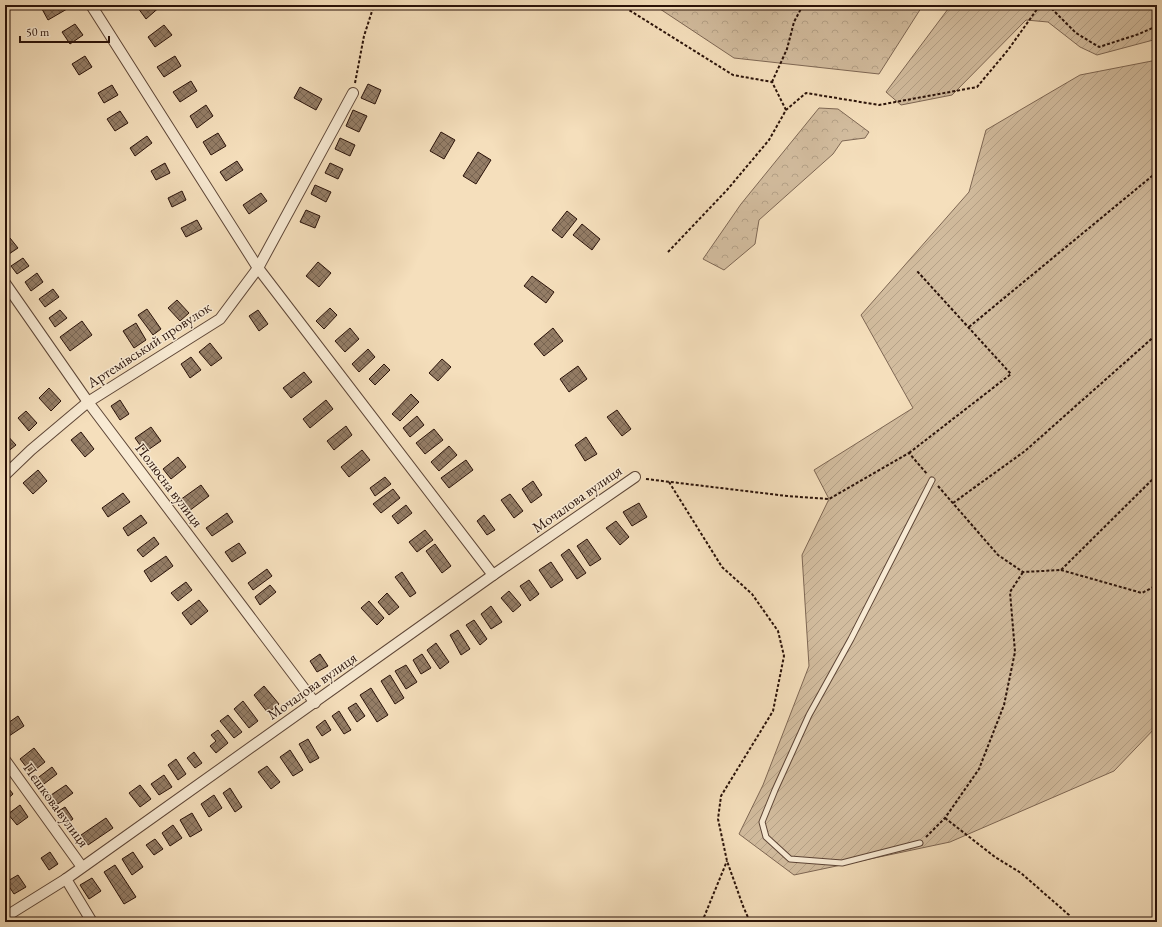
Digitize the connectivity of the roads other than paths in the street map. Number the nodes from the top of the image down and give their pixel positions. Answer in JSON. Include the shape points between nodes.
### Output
{"nodes":[{"id":1,"x":91,"y":5,"type":"edge"},
{"id":2,"x":354,"y":93,"type":"road end"},
{"id":3,"x":258,"y":268,"type":"junction"},
{"id":4,"x":5,"y":283,"type":"edge"},
{"id":5,"x":88,"y":402,"type":"junction"},
{"id":6,"x":5,"y":475,"type":"edge"},
{"id":7,"x":635,"y":477,"type":"dead end"},
{"id":8,"x":932,"y":480,"type":"dead end"},
{"id":9,"x":493,"y":575,"type":"junction"},
{"id":10,"x":315,"y":703,"type":"junction"},
{"id":11,"x":5,"y":760,"type":"edge"},
{"id":12,"x":920,"y":843,"type":"road end"},
{"id":13,"x":82,"y":867,"type":"junction"},
{"id":14,"x":66,"y":879,"type":"junction"},
{"id":15,"x":5,"y":918,"type":"edge"},
{"id":16,"x":92,"y":922,"type":"edge"}],
"edges":[{"from":1,"to":3,"type":"street"},
{"from":2,"to":3,"type":"street","name":"Артемівський провулок"},
{"from":3,"to":5,"type":"street","name":"Артемівський провулок","via":[[220,320]]},
{"from":3,"to":9,"type":"street"},
{"from":4,"to":5,"type":"street","name":"Полюсна вулиця"},
{"from":5,"to":6,"type":"street","name":"Артемівський провулок"},
{"from":5,"to":10,"type":"street","name":"Полюсна вулиця"},
{"from":7,"to":9,"type":"street","name":"Мочалова вулиця"},
{"from":8,"to":12,"type":"lane","via":[[809,715],[762,822],[766,837],[790,859],[842,863]]},
{"from":9,"to":10,"type":"street","name":"Мочалова вулиця"},
{"from":10,"to":13,"type":"street","name":"Мочалова вулиця"},
{"from":11,"to":13,"type":"street","name":"Пєшкова вулиця"},
{"from":13,"to":14,"type":"street","name":"Мочалова вулиця"},
{"from":14,"to":15,"type":"street","name":"Мочалова вулиця"},
{"from":14,"to":16,"type":"street"}]}
